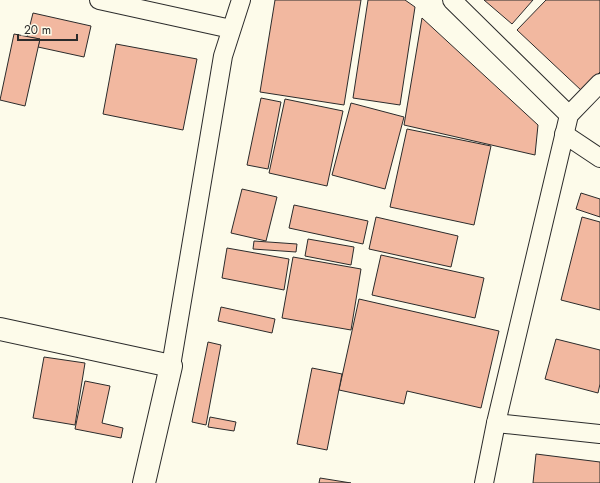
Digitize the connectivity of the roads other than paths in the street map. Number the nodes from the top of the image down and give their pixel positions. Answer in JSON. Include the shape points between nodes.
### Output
{"nodes":[{"id":1,"x":99,"y":0,"type":"edge"},
{"id":2,"x":242,"y":0,"type":"edge"},
{"id":3,"x":452,"y":0,"type":"edge"},
{"id":4,"x":231,"y":30,"type":"junction"},
{"id":5,"x":600,"y":83,"type":"edge"},
{"id":6,"x":569,"y":115,"type":"junction"},
{"id":7,"x":564,"y":134,"type":"junction"},
{"id":8,"x":600,"y":158,"type":"edge"},
{"id":9,"x":0,"y":329,"type":"edge"},
{"id":10,"x":171,"y":366,"type":"junction"},
{"id":11,"x":496,"y":423,"type":"junction"},
{"id":12,"x":600,"y":434,"type":"edge"},
{"id":13,"x":144,"y":483,"type":"edge"},
{"id":14,"x":484,"y":483,"type":"edge"}],
"edges":[{"from":1,"to":4,"type":"street"},
{"from":2,"to":4,"type":"street"},
{"from":3,"to":6,"type":"street"},
{"from":4,"to":10,"type":"street","via":[[223,56]]},
{"from":5,"to":6,"type":"street"},
{"from":6,"to":7,"type":"street"},
{"from":7,"to":8,"type":"street"},
{"from":7,"to":11,"type":"street"},
{"from":9,"to":10,"type":"street"},
{"from":10,"to":13,"type":"street"},
{"from":11,"to":12,"type":"street"},
{"from":11,"to":14,"type":"street"}]}
